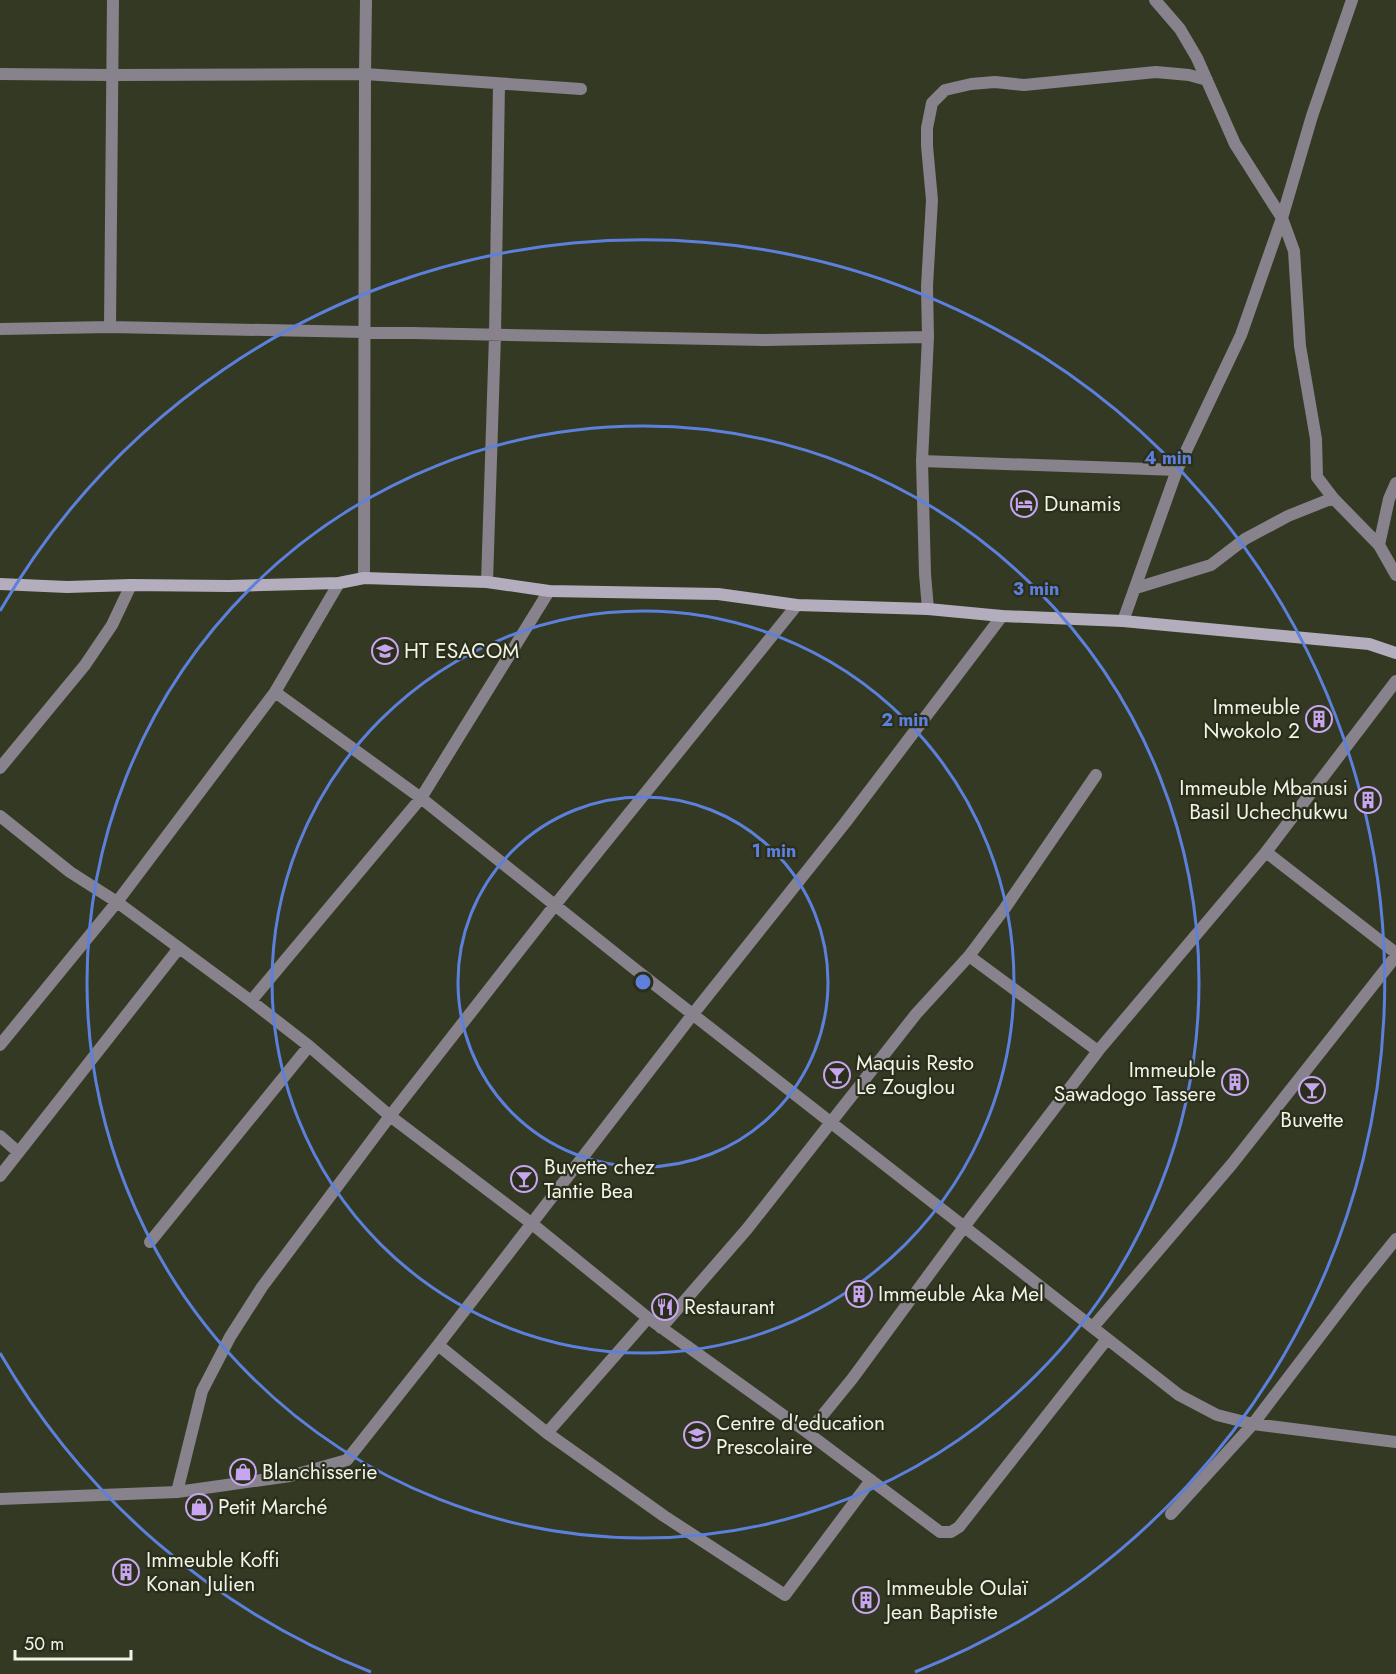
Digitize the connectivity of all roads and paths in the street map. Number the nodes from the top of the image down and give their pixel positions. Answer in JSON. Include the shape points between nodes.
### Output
{"nodes":[{"id":1,"x":112,"y":0,"type":"edge"},
{"id":2,"x":366,"y":0,"type":"edge"},
{"id":3,"x":1155,"y":0,"type":"edge"},
{"id":4,"x":1352,"y":0,"type":"edge"},
{"id":5,"x":0,"y":74,"type":"edge"},
{"id":6,"x":365,"y":74,"type":"junction"},
{"id":7,"x":111,"y":75,"type":"junction"},
{"id":8,"x":1207,"y":80,"type":"junction"},
{"id":9,"x":499,"y":84,"type":"junction"},
{"id":10,"x":581,"y":89,"type":"dead end"},
{"id":11,"x":1282,"y":218,"type":"junction"},
{"id":12,"x":110,"y":327,"type":"junction"},
{"id":13,"x":0,"y":329,"type":"edge"},
{"id":14,"x":365,"y":332,"type":"junction"},
{"id":15,"x":495,"y":335,"type":"junction"},
{"id":16,"x":928,"y":337,"type":"junction"},
{"id":17,"x":922,"y":461,"type":"junction"},
{"id":18,"x":1177,"y":470,"type":"junction"},
{"id":19,"x":1396,"y":483,"type":"edge"},
{"id":20,"x":1333,"y":498,"type":"junction"},
{"id":21,"x":1379,"y":545,"type":"junction"},
{"id":22,"x":1396,"y":575,"type":"edge"},
{"id":23,"x":364,"y":578,"type":"junction"},
{"id":24,"x":487,"y":582,"type":"junction"},
{"id":25,"x":339,"y":583,"type":"junction"},
{"id":26,"x":0,"y":584,"type":"edge"},
{"id":27,"x":131,"y":585,"type":"junction"},
{"id":28,"x":1136,"y":588,"type":"junction"},
{"id":29,"x":549,"y":591,"type":"junction"},
{"id":30,"x":797,"y":605,"type":"junction"},
{"id":31,"x":928,"y":609,"type":"junction"},
{"id":32,"x":1002,"y":616,"type":"junction"},
{"id":33,"x":1123,"y":621,"type":"junction"},
{"id":34,"x":1396,"y":652,"type":"edge"},
{"id":35,"x":1396,"y":681,"type":"edge"},
{"id":36,"x":275,"y":692,"type":"junction"},
{"id":37,"x":0,"y":768,"type":"edge"},
{"id":38,"x":1096,"y":775,"type":"dead end"},
{"id":39,"x":421,"y":798,"type":"junction"},
{"id":40,"x":0,"y":816,"type":"edge"},
{"id":41,"x":1266,"y":852,"type":"junction"},
{"id":42,"x":117,"y":902,"type":"junction"},
{"id":43,"x":555,"y":904,"type":"junction"},
{"id":44,"x":179,"y":948,"type":"junction"},
{"id":45,"x":1396,"y":954,"type":"edge"},
{"id":46,"x":969,"y":956,"type":"junction"},
{"id":47,"x":251,"y":1001,"type":"junction"},
{"id":48,"x":693,"y":1014,"type":"junction"},
{"id":49,"x":0,"y":1045,"type":"edge"},
{"id":50,"x":309,"y":1046,"type":"junction"},
{"id":51,"x":1098,"y":1051,"type":"junction"},
{"id":52,"x":390,"y":1116,"type":"junction"},
{"id":53,"x":831,"y":1122,"type":"junction"},
{"id":54,"x":0,"y":1136,"type":"edge"},
{"id":55,"x":18,"y":1152,"type":"junction"},
{"id":56,"x":0,"y":1176,"type":"edge"},
{"id":57,"x":531,"y":1223,"type":"junction"},
{"id":58,"x":964,"y":1227,"type":"junction"},
{"id":59,"x":1396,"y":1239,"type":"edge"},
{"id":60,"x":150,"y":1242,"type":"dead end"},
{"id":61,"x":648,"y":1318,"type":"junction"},
{"id":62,"x":1092,"y":1327,"type":"junction"},
{"id":63,"x":661,"y":1328,"type":"junction"},
{"id":64,"x":1107,"y":1339,"type":"junction"},
{"id":65,"x":438,"y":1345,"type":"junction"},
{"id":66,"x":1253,"y":1424,"type":"junction"},
{"id":67,"x":808,"y":1432,"type":"junction"},
{"id":68,"x":547,"y":1433,"type":"junction"},
{"id":69,"x":1396,"y":1442,"type":"edge"},
{"id":70,"x":871,"y":1480,"type":"junction"},
{"id":71,"x":177,"y":1492,"type":"junction"},
{"id":72,"x":0,"y":1498,"type":"edge"},
{"id":73,"x":1171,"y":1514,"type":"dead end"}],
"edges":[{"from":1,"to":7,"type":"street"},
{"from":2,"to":6,"type":"street"},
{"from":3,"to":8,"type":"street","via":[[1180,29]]},
{"from":4,"to":11,"type":"street"},
{"from":5,"to":7,"type":"street"},
{"from":6,"to":7,"type":"street"},
{"from":6,"to":9,"type":"street"},
{"from":6,"to":14,"type":"street"},
{"from":7,"to":12,"type":"street"},
{"from":8,"to":11,"type":"street","via":[[1235,144]]},
{"from":8,"to":16,"type":"street","via":[[1156,72],[1024,85],[970,84],[945,90],[932,103],[927,128],[932,200]]},
{"from":9,"to":10,"type":"street"},
{"from":9,"to":15,"type":"street"},
{"from":11,"to":18,"type":"street","via":[[1240,335]]},
{"from":11,"to":20,"type":"street","via":[[1294,251],[1300,346],[1316,439],[1317,477]]},
{"from":12,"to":13,"type":"street"},
{"from":12,"to":14,"type":"street"},
{"from":14,"to":15,"type":"street"},
{"from":14,"to":23,"type":"street"},
{"from":15,"to":16,"type":"street","via":[[765,340]]},
{"from":15,"to":24,"type":"street"},
{"from":16,"to":17,"type":"street"},
{"from":17,"to":18,"type":"street"},
{"from":17,"to":31,"type":"street"},
{"from":18,"to":28,"type":"street"},
{"from":19,"to":21,"type":"street"},
{"from":20,"to":21,"type":"street"},
{"from":20,"to":28,"type":"street","via":[[1288,516],[1211,565]]},
{"from":21,"to":22,"type":"street"},
{"from":23,"to":24,"type":"street"},
{"from":23,"to":25,"type":"street"},
{"from":24,"to":29,"type":"street"},
{"from":25,"to":27,"type":"street"},
{"from":25,"to":36,"type":"street"},
{"from":26,"to":27,"type":"street"},
{"from":27,"to":37,"type":"street","via":[[112,625],[85,665]]},
{"from":28,"to":33,"type":"street"},
{"from":29,"to":30,"type":"street","via":[[718,594]]},
{"from":29,"to":39,"type":"street"},
{"from":30,"to":31,"type":"street"},
{"from":30,"to":43,"type":"street"},
{"from":31,"to":32,"type":"street"},
{"from":32,"to":33,"type":"street"},
{"from":32,"to":48,"type":"street"},
{"from":33,"to":34,"type":"street","via":[[1369,644]]},
{"from":35,"to":41,"type":"street"},
{"from":36,"to":39,"type":"street"},
{"from":36,"to":42,"type":"street"},
{"from":38,"to":46,"type":"street"},
{"from":39,"to":43,"type":"street"},
{"from":39,"to":47,"type":"street"},
{"from":40,"to":42,"type":"street","via":[[70,872]]},
{"from":41,"to":45,"type":"street"},
{"from":41,"to":51,"type":"street"},
{"from":42,"to":44,"type":"street"},
{"from":42,"to":49,"type":"street"},
{"from":43,"to":48,"type":"street"},
{"from":43,"to":52,"type":"street"},
{"from":44,"to":47,"type":"street"},
{"from":44,"to":55,"type":"street"},
{"from":45,"to":62,"type":"street","via":[[1232,1164]]},
{"from":46,"to":51,"type":"street"},
{"from":46,"to":53,"type":"street","via":[[916,1014]]},
{"from":47,"to":50,"type":"street"},
{"from":48,"to":53,"type":"street"},
{"from":48,"to":57,"type":"street"},
{"from":50,"to":52,"type":"street"},
{"from":50,"to":60,"type":"street"},
{"from":51,"to":58,"type":"street"},
{"from":52,"to":57,"type":"street"},
{"from":52,"to":71,"type":"street","via":[[262,1287],[230,1337],[202,1391]]},
{"from":53,"to":58,"type":"street"},
{"from":53,"to":63,"type":"street","via":[[747,1229]]},
{"from":54,"to":55,"type":"street"},
{"from":55,"to":56,"type":"street"},
{"from":57,"to":61,"type":"street"},
{"from":57,"to":65,"type":"street"},
{"from":58,"to":62,"type":"street"},
{"from":58,"to":67,"type":"street"},
{"from":59,"to":66,"type":"street"},
{"from":61,"to":63,"type":"street"},
{"from":61,"to":68,"type":"street"},
{"from":62,"to":64,"type":"street"},
{"from":63,"to":67,"type":"street"},
{"from":64,"to":66,"type":"street","via":[[1179,1395],[1217,1414]]},
{"from":64,"to":70,"type":"street","via":[[951,1533],[940,1532]]},
{"from":65,"to":68,"type":"street"},
{"from":65,"to":71,"type":"street","via":[[347,1460],[290,1476]]},
{"from":66,"to":69,"type":"street"},
{"from":66,"to":73,"type":"street"},
{"from":67,"to":70,"type":"street"},
{"from":68,"to":70,"type":"street","via":[[785,1595]]},
{"from":71,"to":72,"type":"street"}]}
